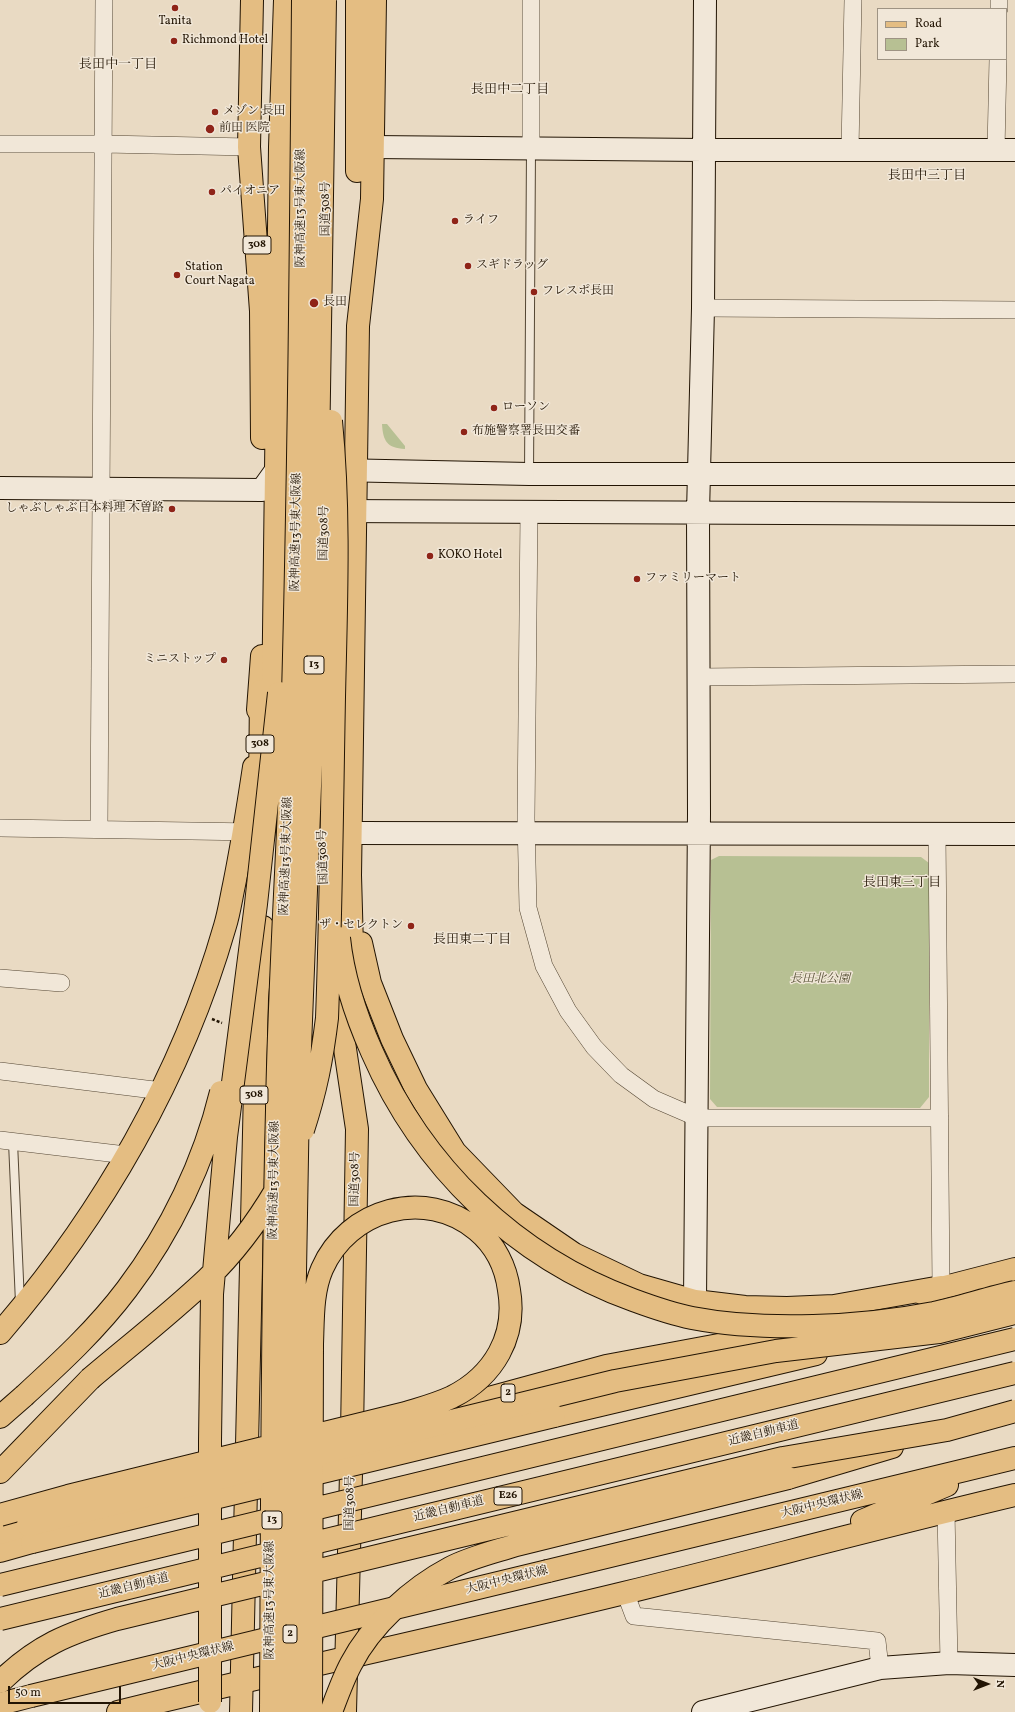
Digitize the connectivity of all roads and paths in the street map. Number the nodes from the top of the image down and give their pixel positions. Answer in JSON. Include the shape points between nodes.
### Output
{"nodes":[{"id":1,"x":104,"y":0,"type":"edge"},
{"id":2,"x":252,"y":0,"type":"edge"},
{"id":3,"x":270,"y":0,"type":"edge"},
{"id":4,"x":285,"y":0,"type":"edge"},
{"id":5,"x":303,"y":0,"type":"edge"},
{"id":6,"x":325,"y":0,"type":"edge"},
{"id":7,"x":331,"y":0,"type":"edge"},
{"id":8,"x":531,"y":0,"type":"edge"},
{"id":9,"x":705,"y":0,"type":"edge"},
{"id":10,"x":853,"y":0,"type":"edge"},
{"id":11,"x":363,"y":2,"type":"edge"},
{"id":12,"x":998,"y":60,"type":"edge"},
{"id":13,"x":0,"y":144,"type":"edge"},
{"id":14,"x":104,"y":144,"type":"junction"},
{"id":15,"x":249,"y":147,"type":"junction"},
{"id":16,"x":372,"y":147,"type":"junction"},
{"id":17,"x":531,"y":148,"type":"junction"},
{"id":18,"x":704,"y":150,"type":"junction"},
{"id":19,"x":850,"y":150,"type":"junction"},
{"id":20,"x":1006,"y":150,"type":"edge"},
{"id":21,"x":703,"y":308,"type":"junction"},
{"id":22,"x":1015,"y":310,"type":"edge"},
{"id":23,"x":261,"y":311,"type":"junction"},
{"id":24,"x":311,"y":326,"type":"junction"},
{"id":25,"x":358,"y":326,"type":"junction"},
{"id":26,"x":277,"y":469,"type":"junction"},
{"id":27,"x":327,"y":470,"type":"junction"},
{"id":28,"x":356,"y":470,"type":"junction"},
{"id":29,"x":529,"y":474,"type":"junction"},
{"id":30,"x":698,"y":474,"type":"junction"},
{"id":31,"x":1015,"y":474,"type":"edge"},
{"id":32,"x":0,"y":488,"type":"edge"},
{"id":33,"x":101,"y":489,"type":"junction"},
{"id":34,"x":262,"y":490,"type":"junction"},
{"id":35,"x":276,"y":510,"type":"junction"},
{"id":36,"x":326,"y":511,"type":"junction"},
{"id":37,"x":355,"y":512,"type":"junction"},
{"id":38,"x":528,"y":512,"type":"junction"},
{"id":39,"x":698,"y":513,"type":"junction"},
{"id":40,"x":1015,"y":514,"type":"edge"},
{"id":41,"x":1015,"y":674,"type":"edge"},
{"id":42,"x":699,"y":677,"type":"junction"},
{"id":43,"x":0,"y":828,"type":"edge"},
{"id":44,"x":99,"y":829,"type":"junction"},
{"id":45,"x":252,"y":832,"type":"junction"},
{"id":46,"x":350,"y":833,"type":"junction"},
{"id":47,"x":937,"y":833,"type":"junction"},
{"id":48,"x":526,"y":834,"type":"junction"},
{"id":49,"x":699,"y":834,"type":"junction"},
{"id":50,"x":1015,"y":834,"type":"edge"},
{"id":51,"x":332,"y":851,"type":"junction"},
{"id":52,"x":350,"y":875,"type":"junction"},
{"id":53,"x":256,"y":904,"type":"junction"},
{"id":54,"x":0,"y":978,"type":"edge"},
{"id":55,"x":61,"y":984,"type":"dead end"},
{"id":56,"x":257,"y":999,"type":"junction"},
{"id":57,"x":0,"y":1071,"type":"edge"},
{"id":58,"x":162,"y":1091,"type":"junction"},
{"id":59,"x":698,"y":1118,"type":"junction"},
{"id":60,"x":940,"y":1118,"type":"junction"},
{"id":61,"x":357,"y":1130,"type":"junction"},
{"id":62,"x":7,"y":1141,"type":"edge"},
{"id":63,"x":126,"y":1155,"type":"junction"},
{"id":64,"x":1015,"y":1269,"type":"edge"},
{"id":65,"x":942,"y":1287,"type":"junction"},
{"id":66,"x":1015,"y":1292,"type":"edge"},
{"id":67,"x":695,"y":1301,"type":"junction"},
{"id":68,"x":1015,"y":1307,"type":"edge"},
{"id":69,"x":20,"y":1310,"type":"junction"},
{"id":70,"x":1015,"y":1313,"type":"edge"},
{"id":71,"x":0,"y":1333,"type":"edge"},
{"id":72,"x":1015,"y":1339,"type":"edge"},
{"id":73,"x":1015,"y":1373,"type":"edge"},
{"id":74,"x":90,"y":1379,"type":"junction"},
{"id":75,"x":1015,"y":1411,"type":"edge"},
{"id":76,"x":0,"y":1417,"type":"edge"},
{"id":77,"x":946,"y":1430,"type":"junction"},
{"id":78,"x":352,"y":1433,"type":"junction"},
{"id":79,"x":246,"y":1452,"type":"junction"},
{"id":80,"x":0,"y":1456,"type":"edge"},
{"id":81,"x":1015,"y":1458,"type":"edge"},
{"id":82,"x":987,"y":1465,"type":"junction"},
{"id":83,"x":0,"y":1472,"type":"edge"},
{"id":84,"x":1015,"y":1495,"type":"edge"},
{"id":85,"x":946,"y":1512,"type":"junction"},
{"id":86,"x":0,"y":1514,"type":"edge"},
{"id":87,"x":0,"y":1533,"type":"edge"},
{"id":88,"x":802,"y":1547,"type":"junction"},
{"id":89,"x":0,"y":1550,"type":"edge"},
{"id":90,"x":0,"y":1585,"type":"edge"},
{"id":91,"x":625,"y":1592,"type":"junction"},
{"id":92,"x":0,"y":1619,"type":"edge"},
{"id":93,"x":347,"y":1658,"type":"junction"},
{"id":94,"x":949,"y":1663,"type":"junction"},
{"id":95,"x":1015,"y":1665,"type":"edge"},
{"id":96,"x":880,"y":1668,"type":"junction"},
{"id":97,"x":0,"y":1682,"type":"edge"},
{"id":98,"x":240,"y":1682,"type":"junction"},
{"id":99,"x":0,"y":1704,"type":"edge"},
{"id":100,"x":118,"y":1712,"type":"edge"},
{"id":101,"x":210,"y":1712,"type":"edge"},
{"id":102,"x":241,"y":1712,"type":"edge"},
{"id":103,"x":271,"y":1712,"type":"edge"},
{"id":104,"x":292,"y":1712,"type":"edge"},
{"id":105,"x":311,"y":1712,"type":"edge"},
{"id":106,"x":331,"y":1712,"type":"edge"},
{"id":107,"x":337,"y":1712,"type":"edge"},
{"id":108,"x":345,"y":1712,"type":"edge"},
{"id":109,"x":703,"y":1712,"type":"edge"}],
"edges":[{"from":1,"to":14,"type":"street"},
{"from":2,"to":15,"type":"main road","number":"308"},
{"from":3,"to":23,"type":"main road","via":[[269,184]]},
{"from":4,"to":26,"type":"main road","number":"308","via":[[280,147]]},
{"from":5,"to":24,"type":"main road","name":"阪神高速13号東大阪線","number":"13","bridge":true},
{"from":6,"to":24,"type":"main road","name":"阪神高速13号東大阪線","number":"13","bridge":true},
{"from":7,"to":27,"type":"main road","name":"国道308号"},
{"from":8,"to":17,"type":"street"},
{"from":9,"to":18,"type":"street"},
{"from":10,"to":19,"type":"street"},
{"from":11,"to":16,"type":"main road"},
{"from":11,"to":25,"type":"main road"},
{"from":12,"to":20,"type":"street"},
{"from":13,"to":14,"type":"street"},
{"from":14,"to":15,"type":"street"},
{"from":14,"to":33,"type":"street"},
{"from":15,"to":23,"type":"main road","number":"308"},
{"from":16,"to":17,"type":"street"},
{"from":16,"to":25,"type":"main road","via":[[372,199]]},
{"from":17,"to":18,"type":"street"},
{"from":17,"to":29,"type":"lane"},
{"from":18,"to":19,"type":"street"},
{"from":18,"to":21,"type":"street"},
{"from":19,"to":20,"type":"street"},
{"from":21,"to":22,"type":"street"},
{"from":21,"to":30,"type":"street"},
{"from":23,"to":34,"type":"main road","number":"308"},
{"from":24,"to":51,"type":"main road","bridge":true,"via":[[335,458],[336,596]]},
{"from":24,"to":53,"type":"main road","bridge":true,"via":[[294,389],[282,655]]},
{"from":24,"to":103,"type":"main road","name":"阪神高速13号東大阪線","number":"13","bridge":true,"via":[[277,1103]]},
{"from":24,"to":104,"type":"main road","name":"阪神高速13号東大阪線","number":"13","bridge":true,"via":[[312,726],[297,1107]]},
{"from":25,"to":28,"type":"main road"},
{"from":26,"to":27,"type":"street"},
{"from":26,"to":34,"type":"street"},
{"from":26,"to":35,"type":"main road","number":"308"},
{"from":27,"to":28,"type":"street"},
{"from":27,"to":36,"type":"main road","name":"国道308号"},
{"from":28,"to":29,"type":"street"},
{"from":28,"to":37,"type":"main road"},
{"from":29,"to":30,"type":"street"},
{"from":30,"to":31,"type":"street"},
{"from":30,"to":39,"type":"street"},
{"from":32,"to":33,"type":"street"},
{"from":33,"to":34,"type":"street"},
{"from":33,"to":44,"type":"street"},
{"from":34,"to":35,"type":"street"},
{"from":34,"to":45,"type":"main road","number":"308","via":[[262,656]]},
{"from":35,"to":36,"type":"street"},
{"from":35,"to":56,"type":"main road","number":"308","via":[[271,832]]},
{"from":36,"to":37,"type":"street"},
{"from":36,"to":61,"type":"main road","name":"国道308号","via":[[323,832],[325,888],[330,944]]},
{"from":37,"to":38,"type":"street"},
{"from":37,"to":46,"type":"main road"},
{"from":38,"to":39,"type":"street"},
{"from":38,"to":48,"type":"street"},
{"from":39,"to":40,"type":"street"},
{"from":39,"to":42,"type":"street"},
{"from":41,"to":42,"type":"street"},
{"from":42,"to":49,"type":"street"},
{"from":43,"to":44,"type":"street"},
{"from":44,"to":45,"type":"street"},
{"from":45,"to":56,"type":"main road","number":"308"},
{"from":45,"to":58,"type":"main road","via":[[206,984]]},
{"from":46,"to":48,"type":"street"},
{"from":46,"to":52,"type":"main road"},
{"from":47,"to":49,"type":"street"},
{"from":47,"to":50,"type":"street"},
{"from":47,"to":60,"type":"street"},
{"from":48,"to":49,"type":"street"},
{"from":48,"to":59,"type":"street","via":[[528,908],[544,966],[568,1011],[594,1047],[621,1075],[654,1099]]},
{"from":49,"to":59,"type":"street"},
{"from":51,"to":66,"type":"main road","bridge":true,"via":[[340,946],[349,990],[363,1032],[381,1073],[416,1132],[449,1175],[476,1204],[504,1228],[540,1253],[614,1293],[651,1307],[692,1318],[732,1323],[770,1326],[900,1319],[969,1305]]},
{"from":51,"to":74,"type":"main road","bridge":true,"via":[[327,1018],[322,1060],[307,1120],[285,1174],[242,1239],[207,1278]]},
{"from":52,"to":61,"type":"main road"},
{"from":52,"to":67,"type":"main road","via":[[358,930],[370,983],[392,1039],[416,1089],[455,1152],[514,1213],[574,1254],[639,1285]]},
{"from":53,"to":76,"type":"main road","bridge":true,"via":[[234,1030],[215,1115],[200,1159],[179,1204],[155,1249],[96,1326]]},
{"from":53,"to":101,"type":"main road","bridge":true,"via":[[226,1136],[212,1294]]},
{"from":54,"to":55,"type":"street"},
{"from":56,"to":79,"type":"main road","number":"308"},
{"from":57,"to":58,"type":"street"},
{"from":58,"to":63,"type":"main road"},
{"from":59,"to":60,"type":"street"},
{"from":59,"to":67,"type":"street"},
{"from":60,"to":65,"type":"street"},
{"from":61,"to":78,"type":"main road","name":"国道308号"},
{"from":62,"to":63,"type":"street"},
{"from":62,"to":69,"type":"lane"},
{"from":63,"to":69,"type":"main road","via":[[110,1185],[34,1294]]},
{"from":64,"to":65,"type":"main road","number":"2"},
{"from":65,"to":67,"type":"main road","via":[[834,1306],[802,1308],[745,1307]]},
{"from":65,"to":78,"type":"main road","number":"2","via":[[800,1330],[606,1366]]},
{"from":68,"to":89,"type":"main road","bridge":true},
{"from":69,"to":71,"type":"main road"},
{"from":70,"to":87,"type":"main road","bridge":true,"via":[[939,1332],[776,1351],[616,1381]]},
{"from":72,"to":90,"type":"main road","bridge":true},
{"from":73,"to":92,"type":"main road","name":"近畿自動車道","number":"E26","bridge":true},
{"from":74,"to":80,"type":"main road"},
{"from":74,"to":83,"type":"main road"},
{"from":75,"to":77,"type":"main road","bridge":true},
{"from":77,"to":97,"type":"main road","bridge":true,"via":[[783,1458],[110,1621],[89,1627],[35,1651]]},
{"from":77,"to":106,"type":"main road","bridge":true,"via":[[788,1478],[516,1545],[451,1567],[404,1599],[366,1641],[351,1663]]},
{"from":78,"to":79,"type":"main road","number":"2"},
{"from":78,"to":93,"type":"main road","name":"国道308号"},
{"from":79,"to":86,"type":"main road","number":"2"},
{"from":79,"to":98,"type":"main road","number":"308"},
{"from":81,"to":82,"type":"main road","name":"大阪中央環状線","number":"2"},
{"from":82,"to":88,"type":"main road","via":[[966,1477]]},
{"from":82,"to":99,"type":"main road","name":"大阪中央環状線","number":"2","bridge":true},
{"from":84,"to":85,"type":"main road"},
{"from":85,"to":88,"type":"main road"},
{"from":85,"to":94,"type":"street"},
{"from":86,"to":105,"type":"main road","bridge":true,"via":[[68,1496],[283,1443],[306,1437],[314,1435],[322,1433],[337,1430],[399,1414],[406,1413],[454,1396],[472,1384],[500,1353],[508,1336],[511,1308],[508,1281],[501,1261],[490,1244],[461,1220],[444,1212],[426,1208],[407,1208],[372,1216],[344,1236],[331,1252],[322,1270],[316,1290],[312,1344],[312,1430],[312,1438],[312,1469]]},
{"from":88,"to":91,"type":"main road"},
{"from":91,"to":93,"type":"main road"},
{"from":91,"to":96,"type":"street","via":[[634,1616],[877,1641]]},
{"from":93,"to":98,"type":"main road"},
{"from":93,"to":107,"type":"main road"},
{"from":93,"to":108,"type":"main road","name":"国道308号"},
{"from":94,"to":95,"type":"street"},
{"from":94,"to":96,"type":"street"},
{"from":96,"to":109,"type":"street"},
{"from":98,"to":100,"type":"main road"},
{"from":98,"to":102,"type":"main road","number":"308"}]}
